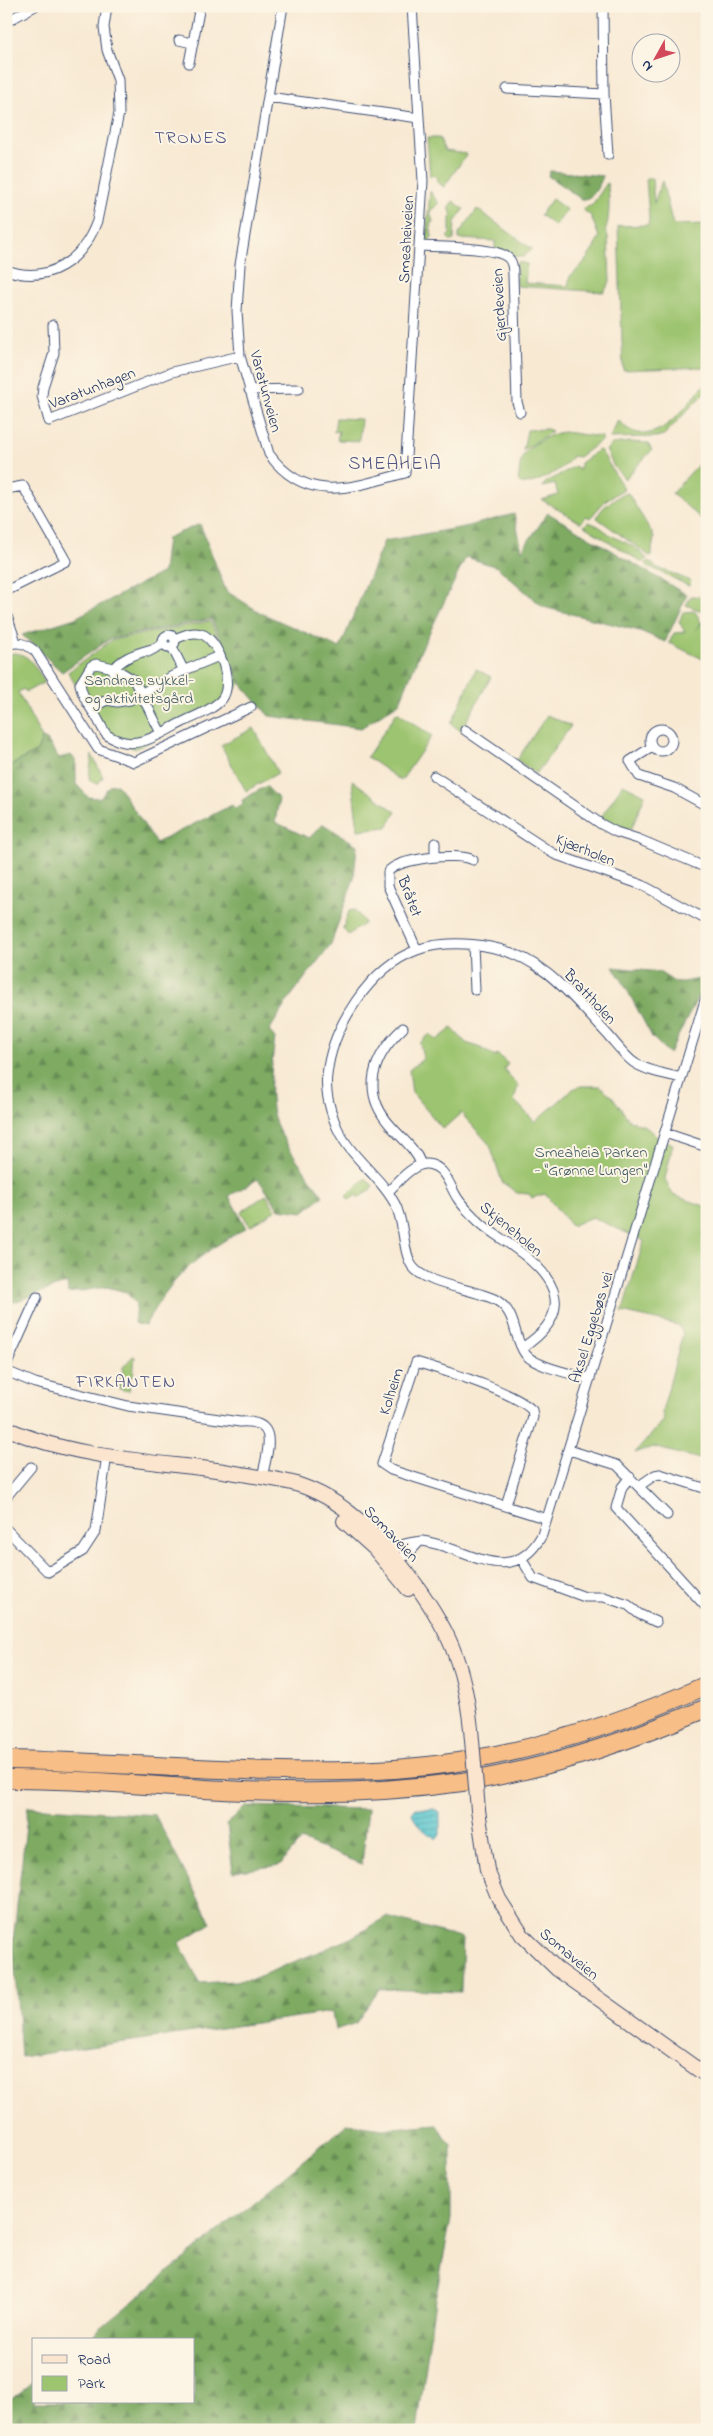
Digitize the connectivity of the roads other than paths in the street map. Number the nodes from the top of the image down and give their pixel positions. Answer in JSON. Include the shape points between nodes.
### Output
{"nodes":[{"id":1,"x":35,"y":6,"type":"edge"},
{"id":2,"x":107,"y":6,"type":"edge"},
{"id":3,"x":200,"y":6,"type":"edge"},
{"id":4,"x":283,"y":6,"type":"edge"},
{"id":5,"x":412,"y":6,"type":"edge"},
{"id":6,"x":603,"y":6,"type":"edge"},
{"id":7,"x":6,"y":22,"type":"edge"},
{"id":8,"x":178,"y":40,"type":"dead end"},
{"id":9,"x":192,"y":43,"type":"junction"},
{"id":10,"x":189,"y":63,"type":"dead end"},
{"id":11,"x":508,"y":89,"type":"dead end"},
{"id":12,"x":604,"y":94,"type":"junction"},
{"id":13,"x":268,"y":97,"type":"junction"},
{"id":14,"x":419,"y":118,"type":"junction"},
{"id":15,"x":608,"y":155,"type":"dead end"},
{"id":16,"x":420,"y":246,"type":"junction"},
{"id":17,"x":6,"y":270,"type":"edge"},
{"id":18,"x":53,"y":325,"type":"dead end"},
{"id":19,"x":240,"y":356,"type":"junction"},
{"id":20,"x":299,"y":389,"type":"dead end"},
{"id":21,"x":249,"y":390,"type":"junction"},
{"id":22,"x":520,"y":412,"type":"dead end"},
{"id":23,"x":405,"y":474,"type":"joint"},
{"id":24,"x":6,"y":490,"type":"edge"},
{"id":25,"x":6,"y":592,"type":"edge"},
{"id":26,"x":6,"y":613,"type":"edge"},
{"id":27,"x":16,"y":642,"type":"junction"},
{"id":28,"x":170,"y":644,"type":"junction"},
{"id":29,"x":6,"y":645,"type":"edge"},
{"id":30,"x":219,"y":656,"type":"junction"},
{"id":31,"x":113,"y":670,"type":"junction"},
{"id":32,"x":184,"y":671,"type":"junction"},
{"id":33,"x":144,"y":691,"type":"junction"},
{"id":34,"x":251,"y":707,"type":"dead end"},
{"id":35,"x":91,"y":708,"type":"junction"},
{"id":36,"x":465,"y":730,"type":"dead end"},
{"id":37,"x":161,"y":733,"type":"junction"},
{"id":38,"x":652,"y":747,"type":"dead end"},
{"id":39,"x":434,"y":776,"type":"dead end"},
{"id":40,"x":707,"y":806,"type":"edge"},
{"id":41,"x":434,"y":843,"type":"dead end"},
{"id":42,"x":435,"y":857,"type":"junction"},
{"id":43,"x":473,"y":860,"type":"dead end"},
{"id":44,"x":707,"y":868,"type":"edge"},
{"id":45,"x":707,"y":920,"type":"edge"},
{"id":46,"x":473,"y":945,"type":"junction"},
{"id":47,"x":417,"y":950,"type":"junction"},
{"id":48,"x":475,"y":990,"type":"dead end"},
{"id":49,"x":707,"y":994,"type":"edge"},
{"id":50,"x":402,"y":1028,"type":"dead end"},
{"id":51,"x":681,"y":1078,"type":"junction"},
{"id":52,"x":665,"y":1133,"type":"junction"},
{"id":53,"x":707,"y":1147,"type":"edge"},
{"id":54,"x":421,"y":1164,"type":"junction"},
{"id":55,"x":388,"y":1192,"type":"junction"},
{"id":56,"x":37,"y":1297,"type":"dead end"},
{"id":57,"x":522,"y":1348,"type":"junction"},
{"id":58,"x":6,"y":1366,"type":"edge"},
{"id":59,"x":6,"y":1371,"type":"edge"},
{"id":60,"x":590,"y":1379,"type":"junction"},
{"id":61,"x":6,"y":1428,"type":"edge"},
{"id":62,"x":569,"y":1450,"type":"junction"},
{"id":63,"x":107,"y":1455,"type":"junction"},
{"id":64,"x":31,"y":1467,"type":"dead end"},
{"id":65,"x":630,"y":1477,"type":"junction"},
{"id":66,"x":262,"y":1478,"type":"junction"},
{"id":67,"x":639,"y":1486,"type":"junction"},
{"id":68,"x":707,"y":1489,"type":"edge"},
{"id":69,"x":6,"y":1497,"type":"edge"},
{"id":70,"x":506,"y":1506,"type":"junction"},
{"id":71,"x":667,"y":1515,"type":"dead end"},
{"id":72,"x":547,"y":1520,"type":"junction"},
{"id":73,"x":6,"y":1529,"type":"edge"},
{"id":74,"x":521,"y":1558,"type":"junction"},
{"id":75,"x":392,"y":1559,"type":"junction"},
{"id":76,"x":707,"y":1608,"type":"edge"},
{"id":77,"x":656,"y":1622,"type":"dead end"},
{"id":78,"x":707,"y":1685,"type":"edge"},
{"id":79,"x":707,"y":1708,"type":"edge"},
{"id":80,"x":6,"y":1760,"type":"edge"},
{"id":81,"x":6,"y":1779,"type":"edge"},
{"id":82,"x":707,"y":2076,"type":"edge"}],
"edges":[{"from":1,"to":7,"type":"street"},
{"from":2,"to":17,"type":"street","via":[[104,27],[107,50],[118,80],[119,113],[92,235],[78,255],[56,269],[27,274]]},
{"from":3,"to":9,"type":"street"},
{"from":4,"to":13,"type":"street","name":"Varatunveien"},
{"from":5,"to":14,"type":"street","name":"Smeaheiveien"},
{"from":6,"to":12,"type":"street"},
{"from":8,"to":9,"type":"street"},
{"from":9,"to":10,"type":"street"},
{"from":11,"to":12,"type":"street"},
{"from":12,"to":15,"type":"street"},
{"from":13,"to":14,"type":"street"},
{"from":13,"to":19,"type":"street","name":"Varatunveien","via":[[240,265],[237,311]]},
{"from":14,"to":16,"type":"street","name":"Smeaheiveien","via":[[423,181]]},
{"from":16,"to":22,"type":"street","name":"Gjerdeveien","via":[[495,252],[510,260]]},
{"from":16,"to":23,"type":"street","name":"Smeaheiveien"},
{"from":18,"to":19,"type":"street","name":"Varatunhagen","via":[[54,353],[42,387],[49,421],[172,372]]},
{"from":19,"to":21,"type":"street","name":"Varatunveien"},
{"from":20,"to":21,"type":"street"},
{"from":21,"to":23,"type":"street","name":"Varatunveien","via":[[269,454],[295,480],[321,488],[353,488]]},
{"from":24,"to":25,"type":"street","via":[[23,486],[66,561]]},
{"from":26,"to":27,"type":"street"},
{"from":27,"to":29,"type":"street"},
{"from":27,"to":34,"type":"street","via":[[28,646],[40,656],[98,749],[134,762]]},
{"from":28,"to":30,"type":"street","via":[[196,633],[211,641]]},
{"from":28,"to":31,"type":"street","via":[[124,661]]},
{"from":28,"to":32,"type":"street"},
{"from":30,"to":32,"type":"street"},
{"from":30,"to":37,"type":"street","via":[[228,682],[222,699]]},
{"from":31,"to":33,"type":"street","via":[[134,680]]},
{"from":31,"to":35,"type":"street","via":[[96,664],[91,666],[80,684],[81,693]]},
{"from":32,"to":33,"type":"street"},
{"from":33,"to":35,"type":"street","via":[[117,702],[107,700]]},
{"from":33,"to":37,"type":"street"},
{"from":35,"to":37,"type":"street","via":[[112,738],[131,744]]},
{"from":36,"to":44,"type":"street","name":"Kjærholen","via":[[600,824]]},
{"from":38,"to":40,"type":"street","via":[[630,761],[640,776],[674,788]]},
{"from":39,"to":45,"type":"street","name":"Kjærholen","via":[[554,854],[642,885]]},
{"from":41,"to":42,"type":"street"},
{"from":42,"to":43,"type":"street","name":"Bråtet","via":[[462,856]]},
{"from":42,"to":47,"type":"street","name":"Bråtet","via":[[395,865],[386,876]]},
{"from":46,"to":47,"type":"street","name":"Brattholen"},
{"from":46,"to":48,"type":"street"},
{"from":46,"to":51,"type":"street","name":"Brattholen","via":[[512,952],[539,966],[631,1060]]},
{"from":47,"to":55,"type":"street","name":"Brattholen","via":[[372,980],[339,1033],[326,1077],[330,1107],[341,1136],[349,1150]]},
{"from":49,"to":51,"type":"street","name":"Aksel Eggebøs vei"},
{"from":50,"to":54,"type":"street","via":[[379,1056],[374,1094],[383,1116]]},
{"from":51,"to":52,"type":"street","name":"Aksel Eggebøs vei"},
{"from":52,"to":53,"type":"street"},
{"from":52,"to":60,"type":"street","name":"Aksel Eggebøs vei"},
{"from":54,"to":55,"type":"street"},
{"from":54,"to":57,"type":"street","name":"Skjeneholen","via":[[433,1165],[442,1171],[459,1200],[478,1222],[528,1259],[552,1286],[557,1300],[553,1317],[539,1335]]},
{"from":55,"to":57,"type":"street","via":[[402,1221],[408,1257],[415,1269],[426,1277],[498,1302],[510,1313]]},
{"from":56,"to":58,"type":"street"},
{"from":57,"to":60,"type":"street","via":[[539,1363]]},
{"from":59,"to":66,"type":"street","via":[[35,1382],[128,1406],[240,1422],[255,1421],[268,1432]]},
{"from":60,"to":62,"type":"street","name":"Aksel Eggebøs vei"},
{"from":61,"to":63,"type":"main road","name":"Somaveien","via":[[45,1442]]},
{"from":62,"to":65,"type":"street","via":[[618,1465]]},
{"from":62,"to":72,"type":"street","name":"Aksel Eggebøs vei"},
{"from":63,"to":66,"type":"main road","name":"Somaveien"},
{"from":63,"to":73,"type":"street","via":[[96,1530],[83,1551],[48,1572]]},
{"from":64,"to":69,"type":"street"},
{"from":65,"to":67,"type":"street"},
{"from":65,"to":76,"type":"street","via":[[622,1487],[616,1508]]},
{"from":66,"to":75,"type":"main road","name":"Somaveien","via":[[335,1514]]},
{"from":67,"to":68,"type":"street","via":[[660,1474]]},
{"from":67,"to":71,"type":"street"},
{"from":70,"to":70,"type":"street","name":"Kolheim","via":[[382,1464],[416,1362],[478,1383],[524,1403],[532,1410],[533,1417]]},
{"from":70,"to":72,"type":"street","name":"Kolheim"},
{"from":72,"to":74,"type":"street","name":"Aksel Eggebøs vei","via":[[538,1543]]},
{"from":74,"to":75,"type":"street","via":[[491,1563],[439,1545],[419,1542]]},
{"from":74,"to":77,"type":"street","via":[[532,1578],[585,1597],[604,1597],[628,1604]]},
{"from":75,"to":82,"type":"main road","name":"Somaveien","bridge":true,"via":[[441,1621],[451,1639],[467,1696],[484,1855],[499,1899],[522,1935],[542,1957]]},
{"from":78,"to":80,"type":"highway","via":[[631,1717],[563,1739],[490,1756],[397,1769],[289,1772]]},
{"from":79,"to":81,"type":"highway","via":[[636,1737],[531,1768],[463,1782],[398,1789],[288,1792]]}]}
